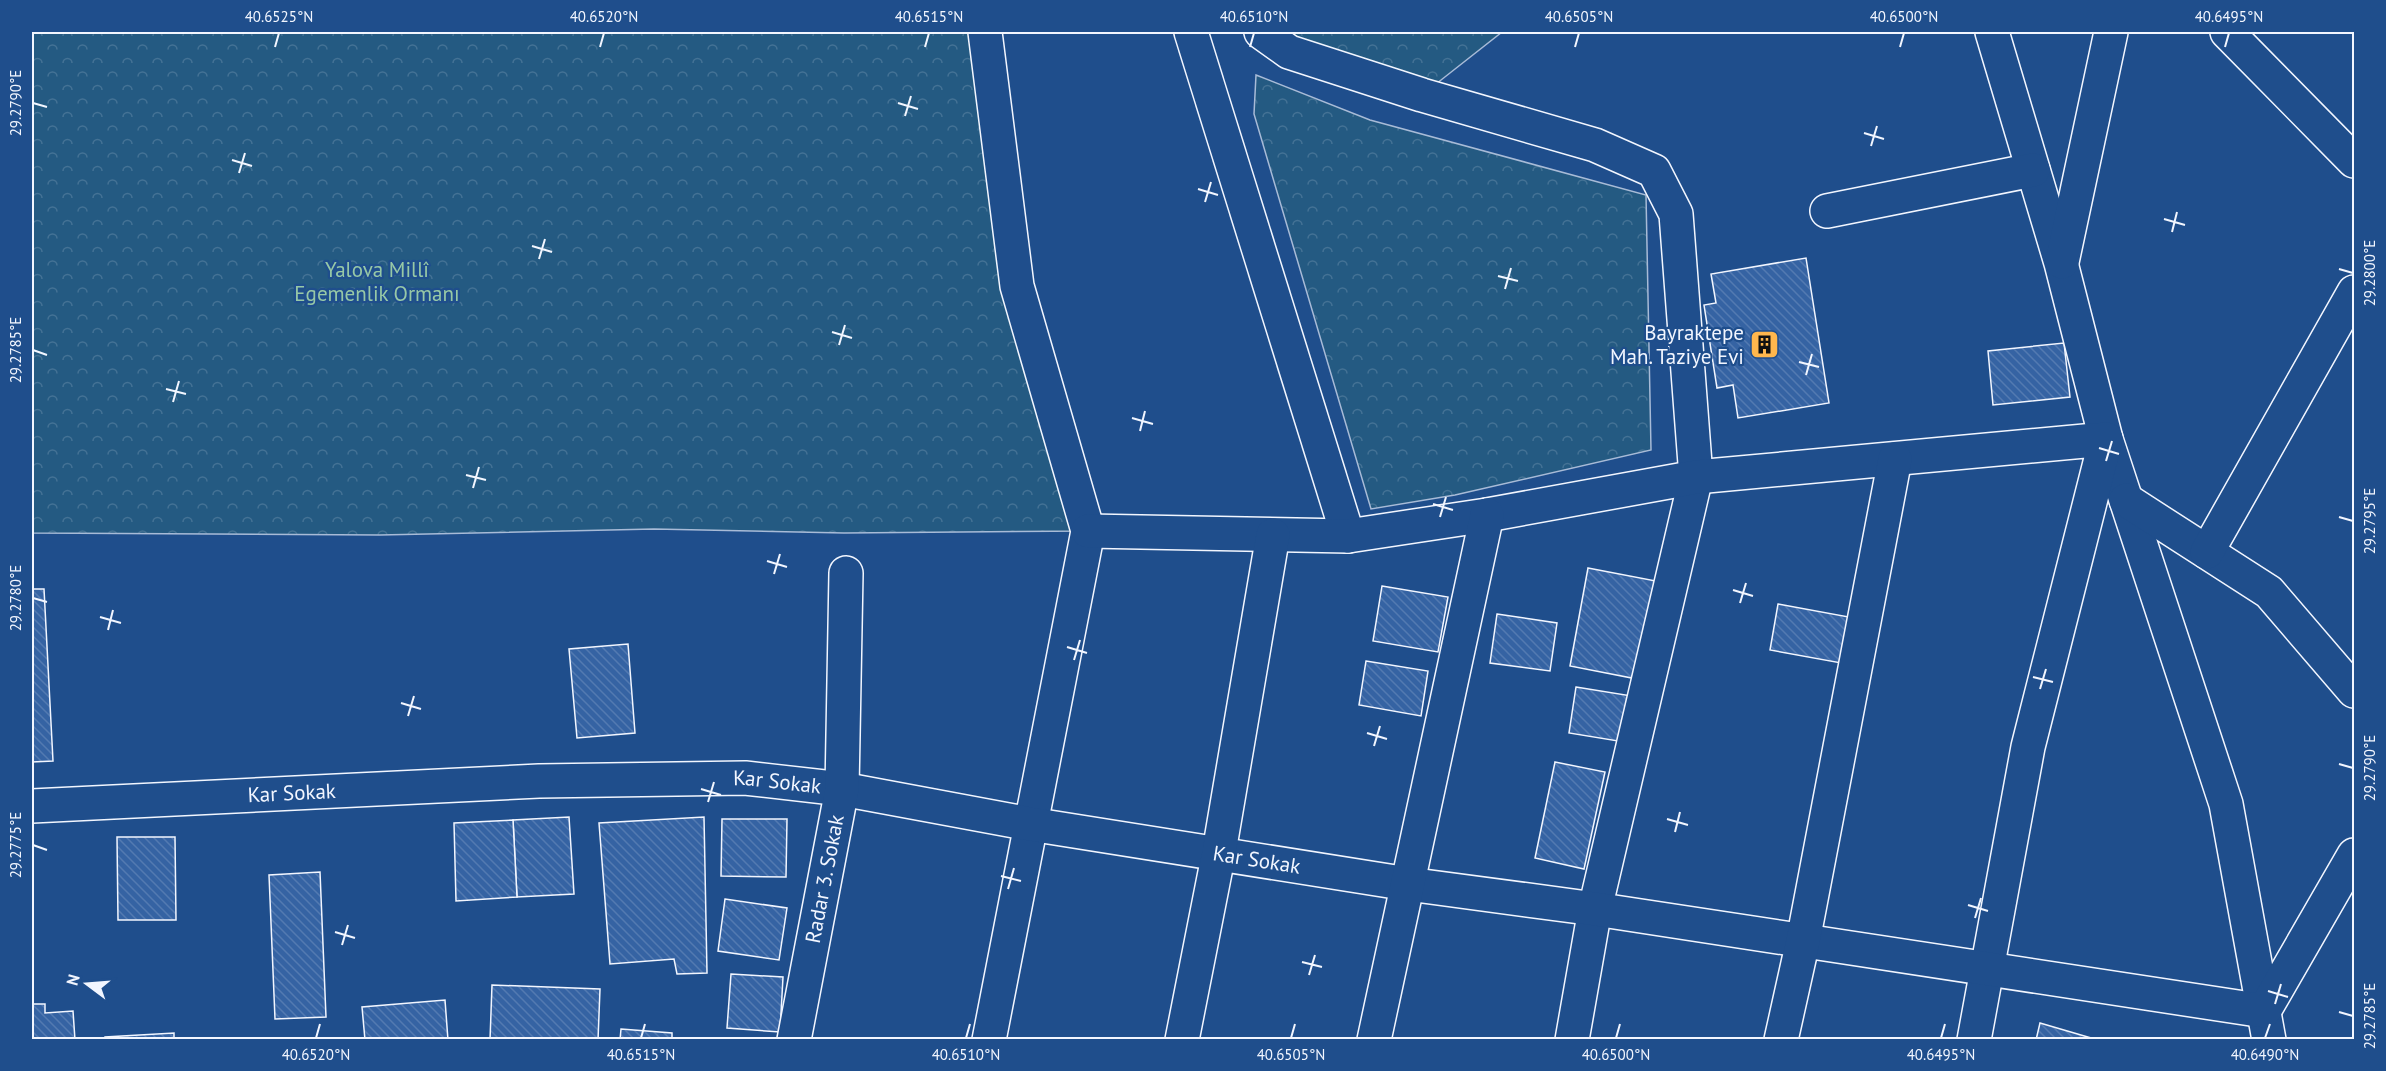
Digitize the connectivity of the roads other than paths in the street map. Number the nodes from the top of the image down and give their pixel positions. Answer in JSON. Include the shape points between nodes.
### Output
{"nodes":[{"id":1,"x":985,"y":32,"type":"edge"},
{"id":2,"x":1191,"y":32,"type":"edge"},
{"id":3,"x":1261,"y":32,"type":"edge"},
{"id":4,"x":1992,"y":32,"type":"edge"},
{"id":5,"x":2111,"y":32,"type":"edge"},
{"id":6,"x":2227,"y":32,"type":"edge"},
{"id":7,"x":2355,"y":161,"type":"edge"},
{"id":8,"x":2033,"y":170,"type":"junction"},
{"id":9,"x":1827,"y":212,"type":"dead end"},
{"id":10,"x":2061,"y":263,"type":"junction"},
{"id":11,"x":2355,"y":292,"type":"edge"},
{"id":12,"x":2106,"y":439,"type":"junction"},
{"id":13,"x":1895,"y":459,"type":"junction"},
{"id":14,"x":1696,"y":477,"type":"junction"},
{"id":15,"x":2126,"y":500,"type":"junction"},
{"id":16,"x":1487,"y":515,"type":"junction"},
{"id":17,"x":1088,"y":531,"type":"junction"},
{"id":18,"x":1273,"y":535,"type":"junction"},
{"id":19,"x":1348,"y":536,"type":"junction"},
{"id":20,"x":2207,"y":552,"type":"junction"},
{"id":21,"x":846,"y":573,"type":"dead end"},
{"id":22,"x":2355,"y":691,"type":"edge"},
{"id":23,"x":842,"y":789,"type":"junction"},
{"id":24,"x":32,"y":806,"type":"edge"},
{"id":25,"x":1030,"y":824,"type":"junction"},
{"id":26,"x":1219,"y":852,"type":"junction"},
{"id":27,"x":2355,"y":855,"type":"edge"},
{"id":28,"x":1408,"y":884,"type":"junction"},
{"id":29,"x":1595,"y":909,"type":"junction"},
{"id":30,"x":1803,"y":941,"type":"junction"},
{"id":31,"x":1986,"y":969,"type":"junction"},
{"id":32,"x":2266,"y":1025,"type":"edge"},
{"id":33,"x":794,"y":1040,"type":"edge"},
{"id":34,"x":989,"y":1040,"type":"edge"},
{"id":35,"x":1182,"y":1040,"type":"edge"},
{"id":36,"x":1374,"y":1040,"type":"edge"},
{"id":37,"x":1572,"y":1040,"type":"edge"},
{"id":38,"x":1781,"y":1040,"type":"edge"},
{"id":39,"x":1974,"y":1040,"type":"edge"}],
"edges":[{"from":1,"to":17,"type":"street","via":[[1017,286]]},
{"from":2,"to":19,"type":"street"},
{"from":3,"to":14,"type":"street","via":[[1289,52],[1595,145],[1654,171],[1676,214]]},
{"from":4,"to":8,"type":"street"},
{"from":5,"to":10,"type":"street"},
{"from":6,"to":7,"type":"street"},
{"from":8,"to":9,"type":"street"},
{"from":8,"to":10,"type":"street"},
{"from":10,"to":12,"type":"street"},
{"from":11,"to":20,"type":"street"},
{"from":12,"to":13,"type":"street"},
{"from":12,"to":15,"type":"street"},
{"from":12,"to":31,"type":"street","via":[[2028,747]]},
{"from":13,"to":14,"type":"street"},
{"from":13,"to":30,"type":"street"},
{"from":14,"to":16,"type":"street"},
{"from":14,"to":29,"type":"street"},
{"from":15,"to":20,"type":"street"},
{"from":15,"to":32,"type":"street","via":[[2226,804]]},
{"from":16,"to":19,"type":"street"},
{"from":16,"to":28,"type":"street"},
{"from":17,"to":18,"type":"street"},
{"from":17,"to":25,"type":"street"},
{"from":18,"to":19,"type":"street"},
{"from":18,"to":26,"type":"street"},
{"from":20,"to":22,"type":"street","via":[[2269,592]]},
{"from":21,"to":23,"type":"street","name":"Radar 3. Sokak"},
{"from":23,"to":24,"type":"street","name":"Kar Sokak","via":[[744,778],[551,781]]},
{"from":23,"to":25,"type":"street","name":"Kar Sokak"},
{"from":23,"to":33,"type":"street","name":"Radar 3. Sokak"},
{"from":25,"to":26,"type":"street","name":"Kar Sokak"},
{"from":25,"to":34,"type":"street"},
{"from":26,"to":28,"type":"street","name":"Kar Sokak"},
{"from":26,"to":35,"type":"street"},
{"from":27,"to":32,"type":"street"},
{"from":28,"to":29,"type":"street","name":"Kar Sokak"},
{"from":28,"to":36,"type":"street"},
{"from":29,"to":30,"type":"street","name":"Kar Sokak"},
{"from":29,"to":37,"type":"street"},
{"from":30,"to":31,"type":"street","name":"Kar Sokak"},
{"from":30,"to":38,"type":"street"},
{"from":31,"to":32,"type":"street","name":"Kar Sokak"},
{"from":31,"to":39,"type":"street"}]}
